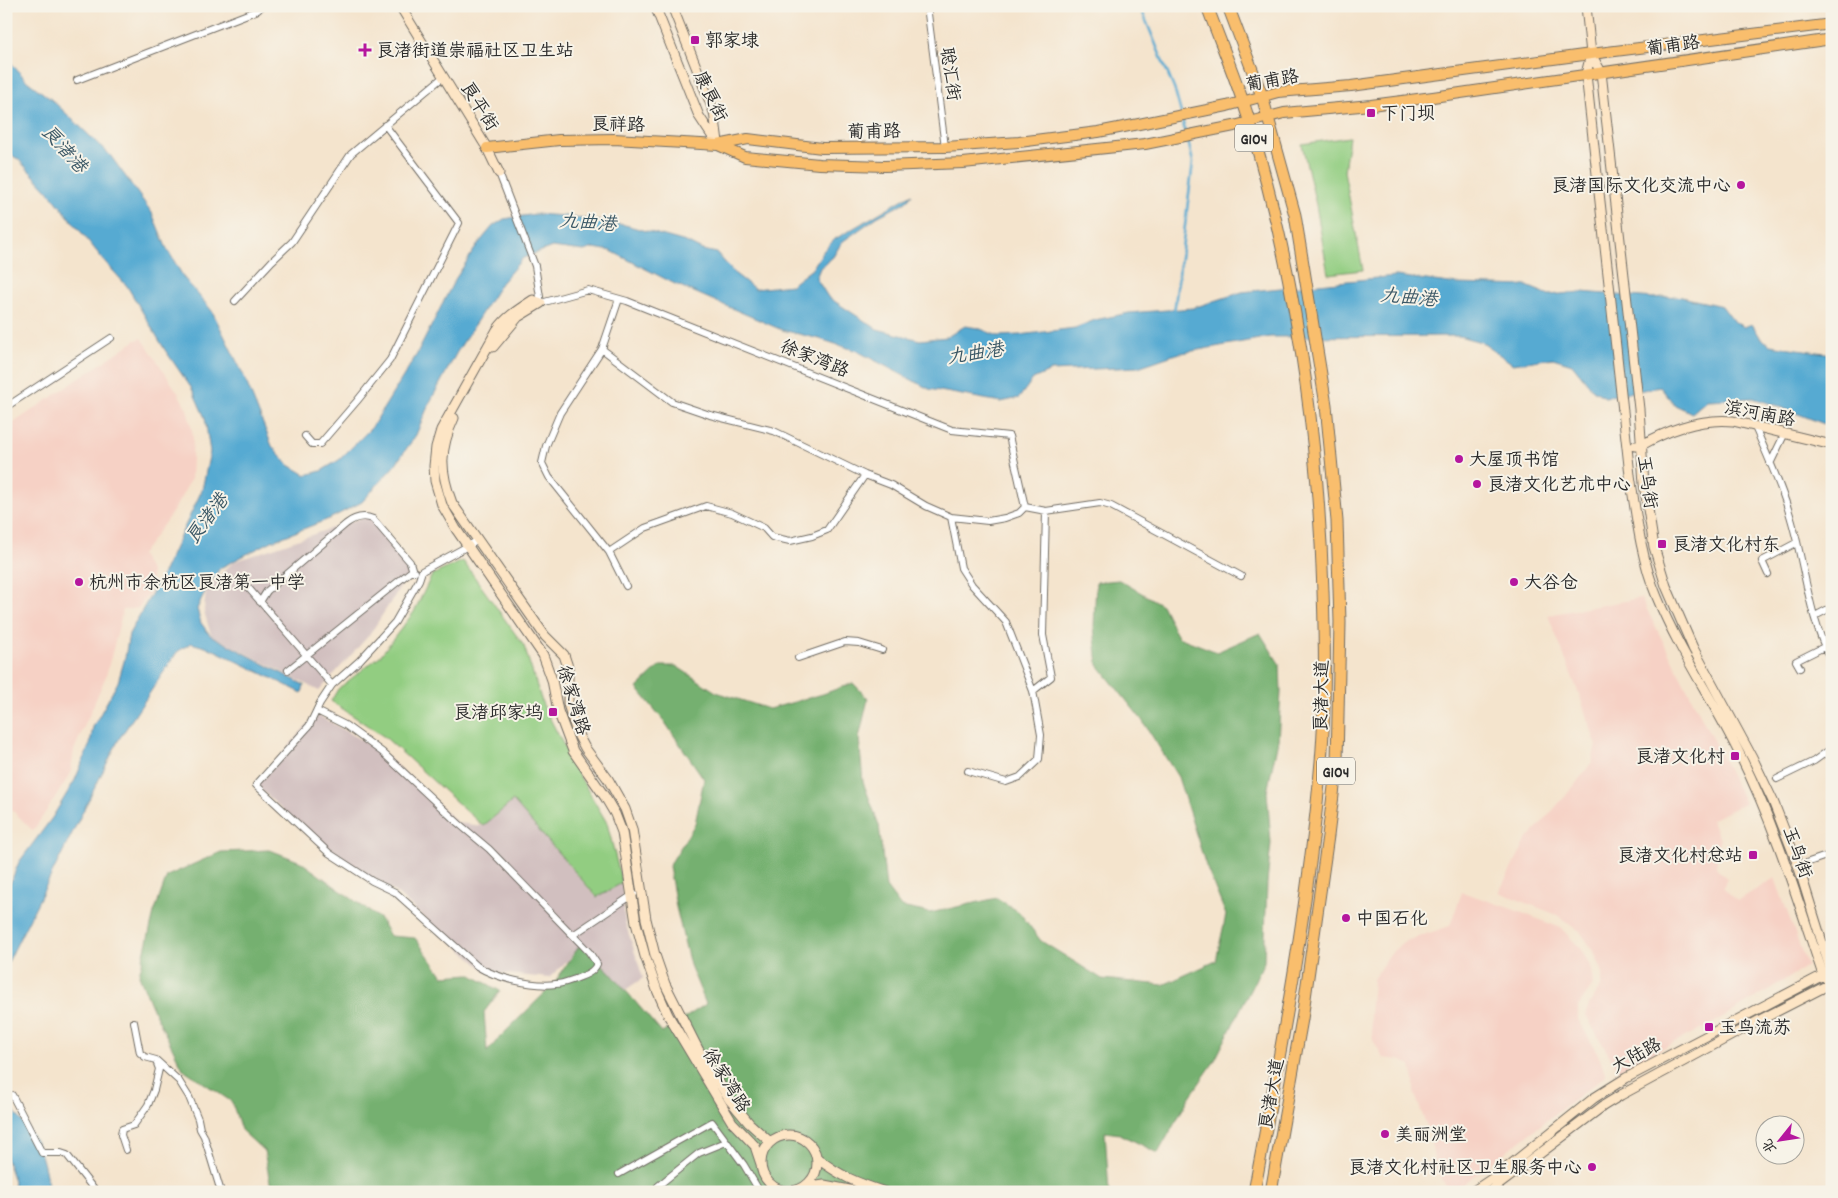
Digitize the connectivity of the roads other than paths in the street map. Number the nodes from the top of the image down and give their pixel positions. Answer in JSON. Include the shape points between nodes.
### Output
{"nodes":[{"id":1,"x":262,"y":6,"type":"edge"},
{"id":2,"x":400,"y":6,"type":"edge"},
{"id":3,"x":655,"y":6,"type":"edge"},
{"id":4,"x":672,"y":6,"type":"edge"},
{"id":5,"x":926,"y":6,"type":"edge"},
{"id":6,"x":1207,"y":6,"type":"edge"},
{"id":7,"x":1228,"y":6,"type":"edge"},
{"id":8,"x":1586,"y":6,"type":"edge"},
{"id":9,"x":1832,"y":24,"type":"edge"},
{"id":10,"x":1832,"y":39,"type":"edge"},
{"id":11,"x":1591,"y":54,"type":"junction"},
{"id":12,"x":1601,"y":72,"type":"junction"},
{"id":13,"x":1586,"y":74,"type":"junction"},
{"id":14,"x":443,"y":77,"type":"junction"},
{"id":15,"x":77,"y":80,"type":"dead end"},
{"id":16,"x":1262,"y":96,"type":"junction"},
{"id":17,"x":1242,"y":101,"type":"junction"},
{"id":18,"x":1268,"y":118,"type":"junction"},
{"id":19,"x":1249,"y":122,"type":"junction"},
{"id":20,"x":385,"y":125,"type":"junction"},
{"id":21,"x":718,"y":145,"type":"junction"},
{"id":22,"x":945,"y":146,"type":"junction"},
{"id":23,"x":487,"y":148,"type":"junction"},
{"id":24,"x":745,"y":157,"type":"joint"},
{"id":25,"x":499,"y":173,"type":"joint"},
{"id":26,"x":619,"y":299,"type":"junction"},
{"id":27,"x":235,"y":301,"type":"dead end"},
{"id":28,"x":541,"y":302,"type":"junction"},
{"id":29,"x":111,"y":338,"type":"dead end"},
{"id":30,"x":602,"y":349,"type":"junction"},
{"id":31,"x":6,"y":407,"type":"edge"},
{"id":32,"x":1755,"y":427,"type":"junction"},
{"id":33,"x":1785,"y":433,"type":"junction"},
{"id":34,"x":305,"y":436,"type":"dead end"},
{"id":35,"x":1832,"y":445,"type":"edge"},
{"id":36,"x":1640,"y":446,"type":"junction"},
{"id":37,"x":1627,"y":447,"type":"junction"},
{"id":38,"x":1770,"y":464,"type":"junction"},
{"id":39,"x":865,"y":475,"type":"junction"},
{"id":40,"x":1025,"y":507,"type":"junction"},
{"id":41,"x":1046,"y":511,"type":"junction"},
{"id":42,"x":951,"y":517,"type":"junction"},
{"id":43,"x":477,"y":541,"type":"junction"},
{"id":44,"x":1796,"y":543,"type":"junction"},
{"id":45,"x":468,"y":546,"type":"junction"},
{"id":46,"x":609,"y":552,"type":"junction"},
{"id":47,"x":422,"y":571,"type":"junction"},
{"id":48,"x":413,"y":572,"type":"junction"},
{"id":49,"x":1768,"y":574,"type":"dead end"},
{"id":50,"x":1241,"y":576,"type":"dead end"},
{"id":51,"x":245,"y":584,"type":"dead end"},
{"id":52,"x":626,"y":586,"type":"dead end"},
{"id":53,"x":260,"y":602,"type":"junction"},
{"id":54,"x":1832,"y":607,"type":"edge"},
{"id":55,"x":1815,"y":616,"type":"junction"},
{"id":56,"x":1824,"y":647,"type":"junction"},
{"id":57,"x":882,"y":650,"type":"dead end"},
{"id":58,"x":306,"y":655,"type":"junction"},
{"id":59,"x":798,"y":658,"type":"dead end"},
{"id":60,"x":1832,"y":662,"type":"edge"},
{"id":61,"x":1800,"y":668,"type":"dead end"},
{"id":62,"x":288,"y":670,"type":"dead end"},
{"id":63,"x":332,"y":685,"type":"junction"},
{"id":64,"x":1033,"y":691,"type":"junction"},
{"id":65,"x":317,"y":711,"type":"junction"},
{"id":66,"x":1832,"y":748,"type":"edge"},
{"id":67,"x":968,"y":771,"type":"dead end"},
{"id":68,"x":1777,"y":779,"type":"dead end"},
{"id":69,"x":1832,"y":854,"type":"edge"},
{"id":70,"x":1803,"y":864,"type":"dead end"},
{"id":71,"x":641,"y":890,"type":"junction"},
{"id":72,"x":632,"y":895,"type":"junction"},
{"id":73,"x":573,"y":935,"type":"junction"},
{"id":74,"x":1828,"y":972,"type":"edge"},
{"id":75,"x":1832,"y":984,"type":"edge"},
{"id":76,"x":134,"y":1022,"type":"dead end"},
{"id":77,"x":156,"y":1060,"type":"junction"},
{"id":78,"x":6,"y":1096,"type":"edge"},
{"id":79,"x":726,"y":1142,"type":"junction"},
{"id":80,"x":770,"y":1142,"type":"junction"},
{"id":81,"x":126,"y":1150,"type":"dead end"},
{"id":82,"x":817,"y":1158,"type":"junction"},
{"id":83,"x":761,"y":1164,"type":"junction"},
{"id":84,"x":618,"y":1174,"type":"dead end"},
{"id":85,"x":658,"y":1186,"type":"dead end"},
{"id":86,"x":774,"y":1189,"type":"edge"},
{"id":87,"x":795,"y":1190,"type":"edge"},
{"id":88,"x":96,"y":1192,"type":"edge"},
{"id":89,"x":221,"y":1192,"type":"edge"},
{"id":90,"x":760,"y":1192,"type":"edge"},
{"id":91,"x":860,"y":1192,"type":"edge"},
{"id":92,"x":885,"y":1192,"type":"edge"},
{"id":93,"x":1254,"y":1192,"type":"edge"},
{"id":94,"x":1271,"y":1192,"type":"edge"},
{"id":95,"x":1472,"y":1192,"type":"edge"},
{"id":96,"x":1488,"y":1192,"type":"edge"}],
"edges":[{"from":1,"to":15,"type":"street"},
{"from":2,"to":14,"type":"main road","name":"良平街"},
{"from":3,"to":21,"type":"main road","name":"康良街","via":[[699,116]]},
{"from":4,"to":21,"type":"main road","name":"康良街","via":[[714,112]]},
{"from":5,"to":22,"type":"street","name":"聪汇街"},
{"from":6,"to":17,"type":"highway","number":"G104"},
{"from":7,"to":16,"type":"highway","number":"G104"},
{"from":8,"to":11,"type":"main road","name":"玉鸟街"},
{"from":9,"to":11,"type":"main road","name":"葡甫路"},
{"from":10,"to":12,"type":"main road","name":"葡甫路"},
{"from":11,"to":12,"type":"main road","name":"玉鸟街"},
{"from":11,"to":13,"type":"main road","name":"玉鸟街"},
{"from":11,"to":16,"type":"main road","name":"葡甫路"},
{"from":12,"to":13,"type":"main road","name":"葡甫路"},
{"from":12,"to":36,"type":"main road","name":"玉鸟街","via":[[1639,409]]},
{"from":13,"to":18,"type":"main road","name":"葡甫路","via":[[1371,105],[1284,113]]},
{"from":13,"to":37,"type":"main road","name":"玉鸟街"},
{"from":14,"to":20,"type":"street"},
{"from":14,"to":23,"type":"main road","name":"良平街"},
{"from":16,"to":17,"type":"main road","name":"葡甫路"},
{"from":16,"to":18,"type":"highway","number":"G104"},
{"from":17,"to":19,"type":"highway","number":"G104"},
{"from":17,"to":22,"type":"main road","name":"葡甫路","via":[[1098,132],[1019,142]]},
{"from":18,"to":19,"type":"main road","name":"葡甫路"},
{"from":18,"to":94,"type":"highway","name":"良渚大道","number":"G104","via":[[1295,215],[1326,405],[1337,521],[1340,622],[1337,762],[1302,1019]]},
{"from":19,"to":24,"type":"main road","name":"葡甫路","via":[[1144,144],[962,164],[819,164]]},
{"from":19,"to":93,"type":"highway","name":"良渚大道","number":"G104","via":[[1267,186],[1301,349],[1315,453],[1322,542],[1324,650],[1321,759],[1313,839]]},
{"from":20,"to":27,"type":"street","via":[[351,154],[292,242]]},
{"from":20,"to":34,"type":"street","via":[[459,222],[390,360],[320,444],[312,444]]},
{"from":21,"to":22,"type":"main road","name":"葡甫路","via":[[748,139],[822,148]]},
{"from":21,"to":23,"type":"main road","name":"良祥路","via":[[605,139],[559,140]]},
{"from":21,"to":24,"type":"main road","name":"良祥路"},
{"from":23,"to":25,"type":"main road","name":"良平街"},
{"from":25,"to":28,"type":"street","via":[[535,266]]},
{"from":26,"to":28,"type":"street","name":"徐家湾路","via":[[588,290]]},
{"from":26,"to":30,"type":"street"},
{"from":26,"to":40,"type":"street","name":"徐家湾路","via":[[952,430],[1009,436]]},
{"from":28,"to":43,"type":"main road","name":"徐家湾路","via":[[518,317],[496,341],[460,406],[442,452],[445,484],[452,503]]},
{"from":28,"to":45,"type":"main road","name":"徐家湾路","via":[[533,300],[503,321],[441,430],[436,447],[435,481],[442,505]]},
{"from":29,"to":31,"type":"street"},
{"from":30,"to":39,"type":"street","via":[[672,402],[774,431]]},
{"from":30,"to":46,"type":"street","via":[[560,414],[542,463],[549,477]]},
{"from":32,"to":33,"type":"main road","name":"滨河南路"},
{"from":32,"to":36,"type":"main road","name":"滨河南路","via":[[1718,419],[1676,428]]},
{"from":32,"to":38,"type":"street"},
{"from":33,"to":35,"type":"main road","name":"滨河南路"},
{"from":33,"to":38,"type":"street"},
{"from":36,"to":37,"type":"main road","name":"滨河南路"},
{"from":36,"to":74,"type":"main road","name":"玉鸟街","via":[[1654,547],[1666,586],[1693,648],[1773,801],[1798,865]]},
{"from":37,"to":74,"type":"main road","name":"玉鸟街","via":[[1637,523],[1656,595],[1764,805]]},
{"from":38,"to":44,"type":"street","via":[[1789,512]]},
{"from":39,"to":42,"type":"street"},
{"from":39,"to":46,"type":"street","via":[[827,530],[812,536],[790,541],[772,537],[764,528],[732,513],[706,506],[646,528]]},
{"from":40,"to":41,"type":"street"},
{"from":40,"to":42,"type":"street","via":[[1006,518],[988,521]]},
{"from":41,"to":50,"type":"street","via":[[1100,503],[1111,506]]},
{"from":41,"to":64,"type":"street","via":[[1044,635],[1051,676]]},
{"from":42,"to":64,"type":"street","via":[[961,568],[1006,622]]},
{"from":43,"to":45,"type":"street"},
{"from":43,"to":71,"type":"main road","name":"徐家湾路","via":[[545,636],[564,656],[568,667],[568,704],[577,733],[625,809],[632,828]]},
{"from":44,"to":49,"type":"street","via":[[1762,561]]},
{"from":44,"to":55,"type":"street"},
{"from":45,"to":47,"type":"street"},
{"from":45,"to":72,"type":"main road","name":"徐家湾路","via":[[543,655],[573,751],[605,797],[622,832]]},
{"from":46,"to":52,"type":"street"},
{"from":47,"to":48,"type":"street"},
{"from":47,"to":63,"type":"street","via":[[395,622]]},
{"from":48,"to":53,"type":"street","via":[[410,562],[373,519],[358,517],[266,591]]},
{"from":48,"to":58,"type":"street"},
{"from":51,"to":53,"type":"street"},
{"from":53,"to":58,"type":"street"},
{"from":54,"to":55,"type":"street"},
{"from":55,"to":56,"type":"street"},
{"from":56,"to":60,"type":"street"},
{"from":56,"to":61,"type":"street","via":[[1796,661]]},
{"from":57,"to":59,"type":"street","via":[[845,642]]},
{"from":58,"to":62,"type":"street"},
{"from":58,"to":63,"type":"street"},
{"from":63,"to":65,"type":"street"},
{"from":64,"to":67,"type":"street","via":[[1041,735],[1039,760],[1020,777],[1006,782]]},
{"from":65,"to":73,"type":"street","via":[[345,725],[382,752],[489,849]]},
{"from":65,"to":73,"type":"street","via":[[309,726],[256,785],[329,853],[395,892],[477,966],[488,972],[545,985],[583,976],[597,964]]},
{"from":66,"to":68,"type":"street"},
{"from":69,"to":70,"type":"street"},
{"from":71,"to":72,"type":"street"},
{"from":71,"to":80,"type":"main road","name":"徐家湾路","via":[[655,955],[675,1005],[729,1099],[748,1123]]},
{"from":72,"to":73,"type":"street"},
{"from":72,"to":83,"type":"main road","name":"徐家湾路","via":[[645,956],[668,1015],[732,1122],[755,1146]]},
{"from":74,"to":75,"type":"main road","name":"玉鸟街"},
{"from":74,"to":95,"type":"main road","name":"大陆路","via":[[1594,1098]]},
{"from":75,"to":96,"type":"main road","name":"大陆路","via":[[1621,1095]]},
{"from":76,"to":77,"type":"street","via":[[140,1053]]},
{"from":77,"to":81,"type":"street","via":[[159,1069],[148,1105],[134,1126],[122,1129]]},
{"from":77,"to":89,"type":"street","via":[[180,1081],[189,1097]]},
{"from":78,"to":88,"type":"street","via":[[12,1095],[42,1153],[61,1152],[67,1155]]},
{"from":79,"to":84,"type":"street","via":[[712,1122]]},
{"from":79,"to":85,"type":"street","via":[[699,1153]]},
{"from":79,"to":90,"type":"street"},
{"from":80,"to":82,"type":"main road","via":[[777,1137],[794,1135],[809,1143]]},
{"from":80,"to":83,"type":"main road"},
{"from":82,"to":87,"type":"main road","via":[[814,1176],[809,1183]]},
{"from":82,"to":92,"type":"main road","via":[[850,1179]]},
{"from":83,"to":86,"type":"main road"},
{"from":86,"to":87,"type":"main road"},
{"from":87,"to":91,"type":"main road","via":[[824,1185]]}]}
